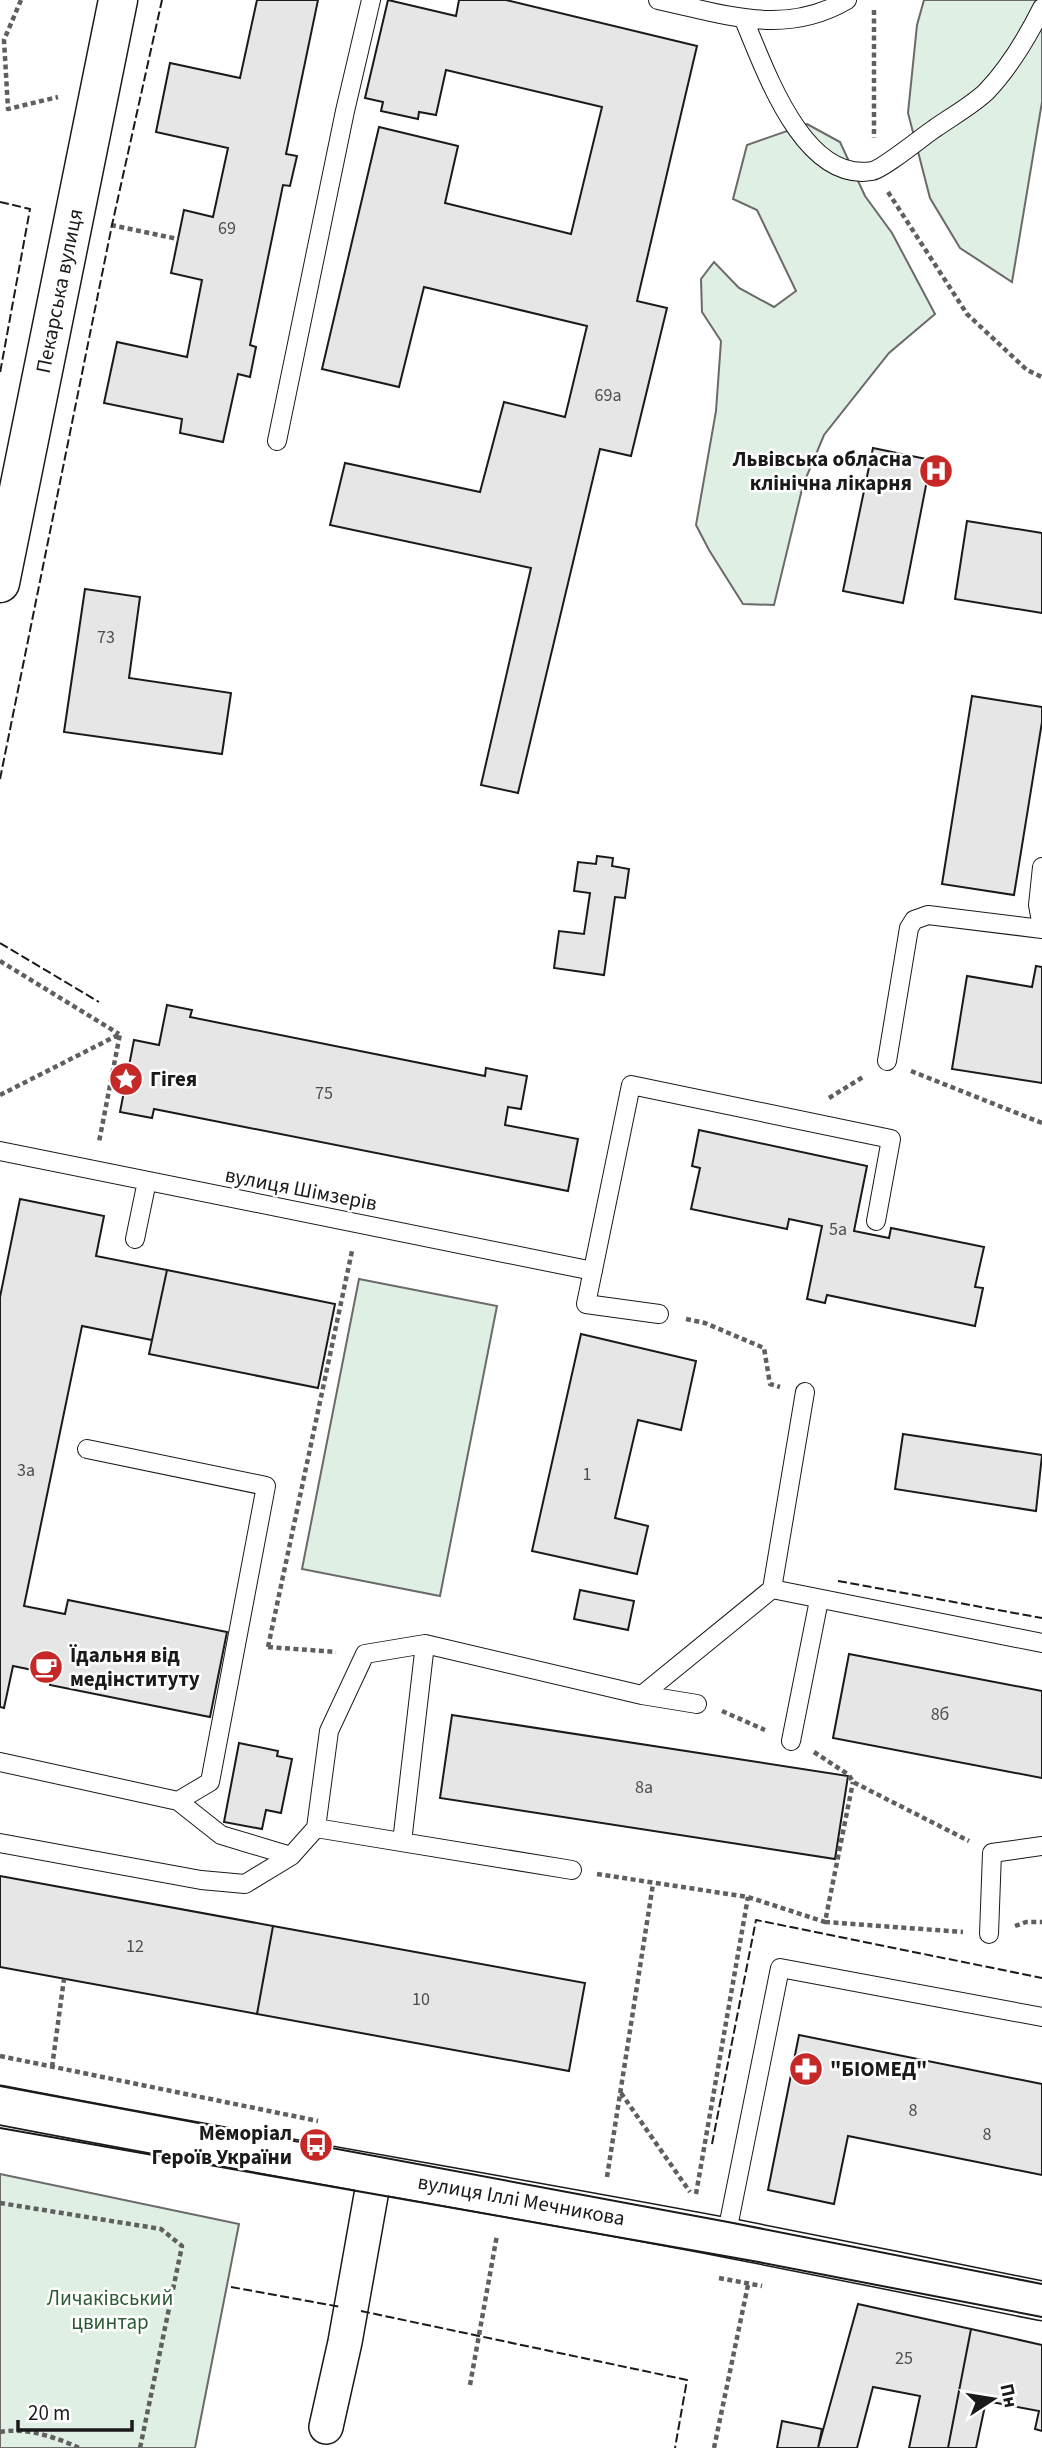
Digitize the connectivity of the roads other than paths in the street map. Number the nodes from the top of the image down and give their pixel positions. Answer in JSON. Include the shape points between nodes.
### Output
{"nodes":[{"id":1,"x":118,"y":0,"type":"edge"},
{"id":2,"x":371,"y":0,"type":"edge"},
{"id":3,"x":658,"y":0,"type":"edge"},
{"id":4,"x":847,"y":0,"type":"edge"},
{"id":5,"x":713,"y":6,"type":"edge"},
{"id":6,"x":1042,"y":8,"type":"edge"},
{"id":7,"x":744,"y":20,"type":"junction"},
{"id":8,"x":276,"y":442,"type":"dead end"},
{"id":9,"x":0,"y":583,"type":"edge"},
{"id":10,"x":1042,"y":867,"type":"edge"},
{"id":11,"x":1042,"y":928,"type":"edge"},
{"id":12,"x":887,"y":1061,"type":"road end"},
{"id":13,"x":0,"y":1151,"type":"edge"},
{"id":14,"x":147,"y":1181,"type":"junction"},
{"id":15,"x":876,"y":1221,"type":"dead end"},
{"id":16,"x":135,"y":1238,"type":"dead end"},
{"id":17,"x":593,"y":1271,"type":"junction"},
{"id":18,"x":659,"y":1314,"type":"dead end"},
{"id":19,"x":805,"y":1392,"type":"road end"},
{"id":20,"x":87,"y":1449,"type":"dead end"},
{"id":21,"x":772,"y":1590,"type":"junction"},
{"id":22,"x":819,"y":1600,"type":"junction"},
{"id":23,"x":1042,"y":1643,"type":"edge"},
{"id":24,"x":425,"y":1644,"type":"junction"},
{"id":25,"x":642,"y":1695,"type":"junction"},
{"id":26,"x":697,"y":1703,"type":"dead end"},
{"id":27,"x":791,"y":1741,"type":"road end"},
{"id":28,"x":0,"y":1762,"type":"edge"},
{"id":29,"x":178,"y":1801,"type":"junction"},
{"id":30,"x":316,"y":1828,"type":"junction"},
{"id":31,"x":402,"y":1842,"type":"junction"},
{"id":32,"x":0,"y":1843,"type":"edge"},
{"id":33,"x":1042,"y":1846,"type":"edge"},
{"id":34,"x":291,"y":1856,"type":"junction"},
{"id":35,"x":572,"y":1870,"type":"road end"},
{"id":36,"x":989,"y":1934,"type":"road end"},
{"id":37,"x":1042,"y":2017,"type":"edge"},
{"id":38,"x":0,"y":2105,"type":"edge"},
{"id":39,"x":375,"y":2173,"type":"junction"},
{"id":40,"x":726,"y":2237,"type":"junction"},
{"id":41,"x":1042,"y":2301,"type":"edge"},
{"id":42,"x":326,"y":2427,"type":"dead end"}],
"edges":[{"from":1,"to":9,"type":"main road","name":"Пекарська вулиця"},
{"from":2,"to":8,"type":"lane"},
{"from":3,"to":5,"type":"lane"},
{"from":4,"to":7,"type":"lane","via":[[818,15]]},
{"from":5,"to":7,"type":"lane"},
{"from":6,"to":7,"type":"lane","via":[[1030,32],[984,93],[874,171],[847,171],[811,148],[780,102]]},
{"from":10,"to":11,"type":"lane","via":[[1038,905]]},
{"from":11,"to":12,"type":"lane","via":[[928,915],[914,920]]},
{"from":13,"to":14,"type":"lane","name":"вулиця Шімзерів"},
{"from":14,"to":16,"type":"lane"},
{"from":14,"to":17,"type":"lane","name":"вулиця Шімзерів"},
{"from":15,"to":17,"type":"lane","via":[[891,1139],[631,1085]]},
{"from":17,"to":18,"type":"lane","via":[[586,1304]]},
{"from":19,"to":21,"type":"lane"},
{"from":20,"to":29,"type":"lane","via":[[267,1486],[210,1783]]},
{"from":21,"to":22,"type":"lane"},
{"from":21,"to":25,"type":"lane"},
{"from":22,"to":23,"type":"lane"},
{"from":22,"to":27,"type":"lane"},
{"from":24,"to":25,"type":"lane"},
{"from":24,"to":30,"type":"lane","via":[[365,1654],[329,1731]]},
{"from":24,"to":31,"type":"lane"},
{"from":25,"to":26,"type":"lane"},
{"from":28,"to":29,"type":"lane"},
{"from":29,"to":34,"type":"lane","via":[[222,1835]]},
{"from":30,"to":31,"type":"lane"},
{"from":30,"to":34,"type":"lane"},
{"from":31,"to":35,"type":"lane"},
{"from":32,"to":34,"type":"lane","via":[[245,1884]]},
{"from":33,"to":36,"type":"lane","via":[[992,1853]]},
{"from":37,"to":40,"type":"lane","via":[[780,1968]]},
{"from":38,"to":39,"type":"main road","name":"вулиця Іллі Мечникова"},
{"from":39,"to":40,"type":"main road","name":"вулиця Іллі Мечникова"},
{"from":39,"to":42,"type":"street"},
{"from":40,"to":41,"type":"main road","name":"вулиця Іллі Мечникова"}]}
